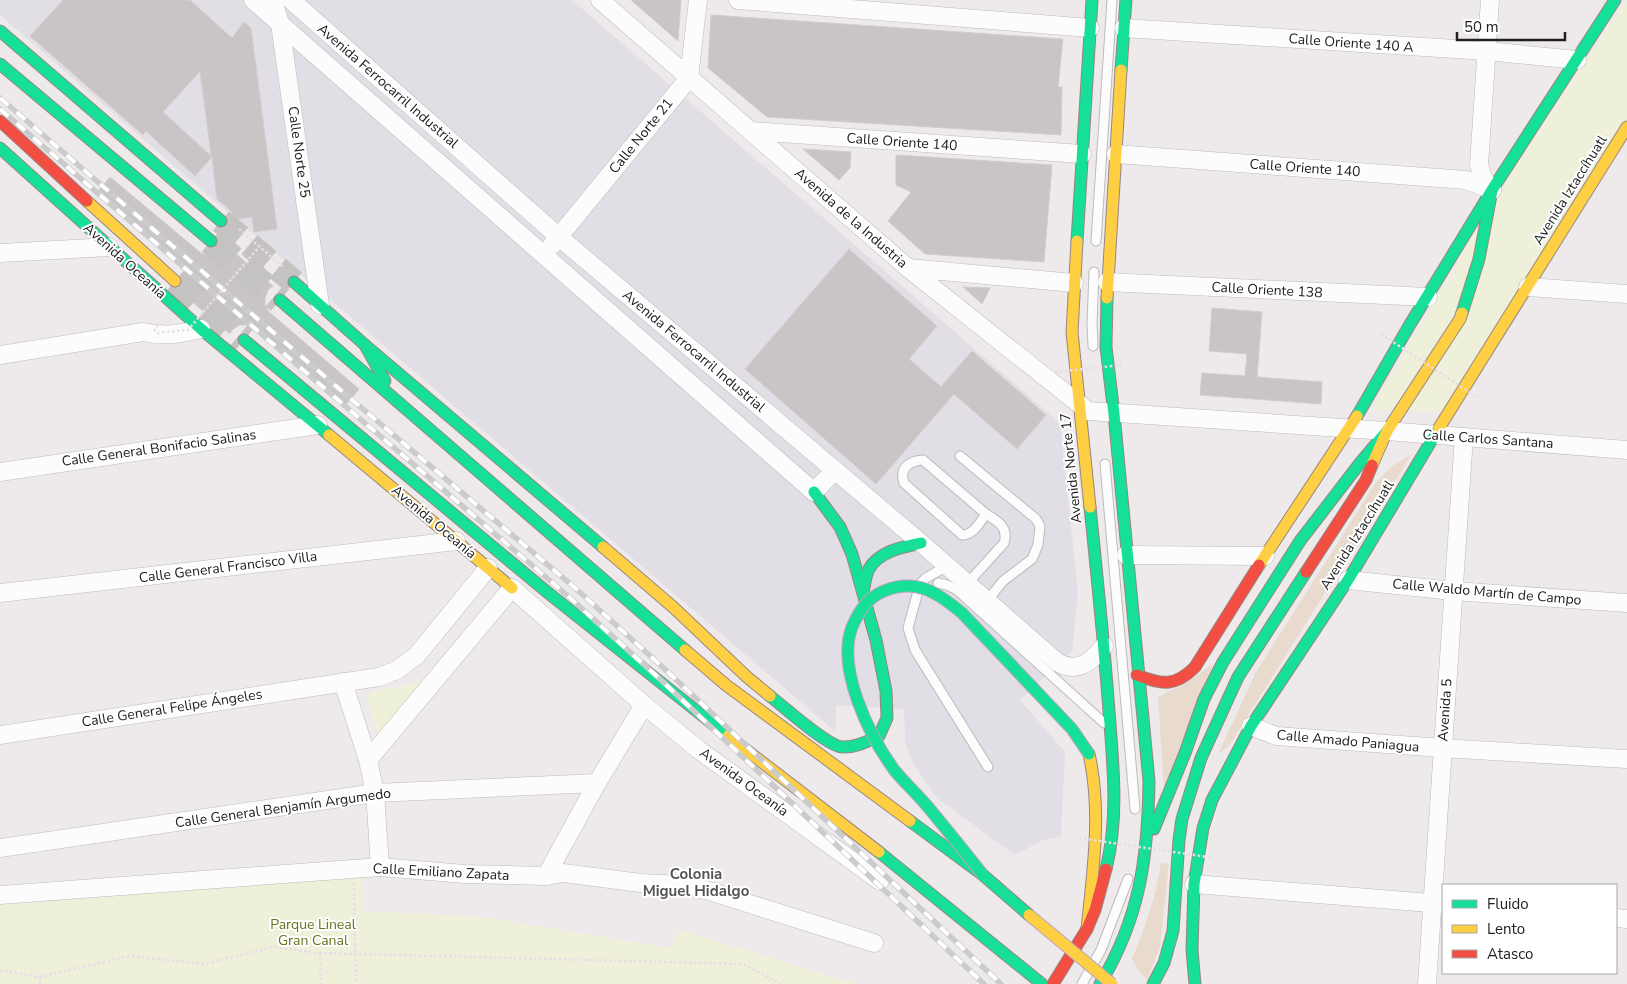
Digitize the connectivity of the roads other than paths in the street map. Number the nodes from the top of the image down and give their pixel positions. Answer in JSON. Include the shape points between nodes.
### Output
{"nodes":[{"id":1,"x":253,"y":0,"type":"edge"},
{"id":2,"x":273,"y":0,"type":"edge"},
{"id":3,"x":291,"y":0,"type":"edge"},
{"id":4,"x":600,"y":0,"type":"edge"},
{"id":5,"x":698,"y":0,"type":"edge"},
{"id":6,"x":738,"y":0,"type":"edge"},
{"id":7,"x":1092,"y":0,"type":"edge"},
{"id":8,"x":1099,"y":0,"type":"edge"},
{"id":9,"x":1112,"y":0,"type":"edge"},
{"id":10,"x":1126,"y":0,"type":"edge"},
{"id":11,"x":1490,"y":0,"type":"edge"},
{"id":12,"x":1615,"y":0,"type":"edge"},
{"id":13,"x":280,"y":24,"type":"junction"},
{"id":14,"x":1090,"y":28,"type":"junction"},
{"id":15,"x":1124,"y":28,"type":"junction"},
{"id":16,"x":0,"y":31,"type":"edge"},
{"id":17,"x":1487,"y":51,"type":"junction"},
{"id":18,"x":1577,"y":60,"type":"junction"},
{"id":19,"x":0,"y":64,"type":"edge"},
{"id":20,"x":689,"y":78,"type":"junction"},
{"id":21,"x":0,"y":121,"type":"edge"},
{"id":22,"x":751,"y":132,"type":"junction"},
{"id":23,"x":1625,"y":133,"type":"edge"},
{"id":24,"x":0,"y":148,"type":"edge"},
{"id":25,"x":1082,"y":154,"type":"junction"},
{"id":26,"x":1116,"y":154,"type":"junction"},
{"id":27,"x":1492,"y":190,"type":"junction"},
{"id":28,"x":221,"y":221,"type":"tunnel mouth"},
{"id":29,"x":559,"y":237,"type":"junction"},
{"id":30,"x":211,"y":241,"type":"tunnel mouth"},
{"id":31,"x":109,"y":247,"type":"junction"},
{"id":32,"x":0,"y":253,"type":"edge"},
{"id":33,"x":543,"y":254,"type":"junction"},
{"id":34,"x":1095,"y":255,"type":"dead end"},
{"id":35,"x":1094,"y":264,"type":"dead end"},
{"id":36,"x":908,"y":268,"type":"junction"},
{"id":37,"x":291,"y":277,"type":"tunnel mouth"},
{"id":38,"x":175,"y":281,"type":"tunnel mouth"},
{"id":39,"x":1107,"y":282,"type":"junction"},
{"id":40,"x":1074,"y":283,"type":"junction"},
{"id":41,"x":1528,"y":286,"type":"junction"},
{"id":42,"x":1627,"y":294,"type":"edge"},
{"id":43,"x":1428,"y":297,"type":"junction"},
{"id":44,"x":280,"y":300,"type":"tunnel mouth"},
{"id":45,"x":320,"y":305,"type":"junction"},
{"id":46,"x":201,"y":330,"type":"junction"},
{"id":47,"x":244,"y":340,"type":"tunnel mouth"},
{"id":48,"x":365,"y":345,"type":"junction"},
{"id":49,"x":0,"y":355,"type":"edge"},
{"id":50,"x":1094,"y":358,"type":"dead end"},
{"id":51,"x":396,"y":400,"type":"junction"},
{"id":52,"x":1097,"y":412,"type":"junction"},
{"id":53,"x":318,"y":425,"type":"junction"},
{"id":54,"x":1349,"y":430,"type":"junction"},
{"id":55,"x":1387,"y":431,"type":"junction"},
{"id":56,"x":1435,"y":435,"type":"junction"},
{"id":57,"x":1464,"y":437,"type":"junction"},
{"id":58,"x":1627,"y":450,"type":"edge"},
{"id":59,"x":1104,"y":451,"type":"dead end"},
{"id":60,"x":960,"y":456,"type":"dead end"},
{"id":61,"x":835,"y":470,"type":"junction"},
{"id":62,"x":0,"y":472,"type":"edge"},
{"id":63,"x":814,"y":492,"type":"junction"},
{"id":64,"x":986,"y":514,"type":"junction"},
{"id":65,"x":456,"y":541,"type":"junction"},
{"id":66,"x":921,"y":543,"type":"junction"},
{"id":67,"x":1126,"y":555,"type":"junction"},
{"id":68,"x":1264,"y":556,"type":"junction"},
{"id":69,"x":947,"y":566,"type":"junction"},
{"id":70,"x":488,"y":568,"type":"junction"},
{"id":71,"x":1348,"y":580,"type":"junction"},
{"id":72,"x":920,"y":584,"type":"junction"},
{"id":73,"x":967,"y":584,"type":"junction"},
{"id":74,"x":512,"y":588,"type":"junction"},
{"id":75,"x":1453,"y":591,"type":"junction"},
{"id":76,"x":863,"y":592,"type":"junction"},
{"id":77,"x":0,"y":593,"type":"edge"},
{"id":78,"x":987,"y":601,"type":"junction"},
{"id":79,"x":1627,"y":603,"type":"edge"},
{"id":80,"x":1104,"y":646,"type":"junction"},
{"id":81,"x":617,"y":649,"type":"junction"},
{"id":82,"x":1137,"y":674,"type":"junction"},
{"id":83,"x":343,"y":682,"type":"junction"},
{"id":84,"x":644,"y":705,"type":"junction"},
{"id":85,"x":1251,"y":726,"type":"junction"},
{"id":86,"x":1111,"y":730,"type":"junction"},
{"id":87,"x":0,"y":735,"type":"edge"},
{"id":88,"x":1442,"y":748,"type":"junction"},
{"id":89,"x":1627,"y":759,"type":"edge"},
{"id":90,"x":368,"y":760,"type":"junction"},
{"id":91,"x":988,"y":767,"type":"dead end"},
{"id":92,"x":597,"y":783,"type":"junction"},
{"id":93,"x":375,"y":793,"type":"junction"},
{"id":94,"x":1135,"y":819,"type":"dead end"},
{"id":95,"x":1148,"y":841,"type":"junction"},
{"id":96,"x":0,"y":848,"type":"edge"},
{"id":97,"x":380,"y":867,"type":"junction"},
{"id":98,"x":1130,"y":870,"type":"dead end"},
{"id":99,"x":983,"y":875,"type":"junction"},
{"id":100,"x":546,"y":876,"type":"junction"},
{"id":101,"x":880,"y":881,"type":"dead end"},
{"id":102,"x":1194,"y":884,"type":"junction"},
{"id":103,"x":0,"y":895,"type":"edge"},
{"id":104,"x":1438,"y":904,"type":"edge"},
{"id":105,"x":1086,"y":929,"type":"junction"},
{"id":106,"x":874,"y":943,"type":"dead end"},
{"id":107,"x":1042,"y":984,"type":"edge"},
{"id":108,"x":1053,"y":984,"type":"edge"},
{"id":109,"x":1063,"y":984,"type":"edge"},
{"id":110,"x":1082,"y":984,"type":"edge"},
{"id":111,"x":1100,"y":984,"type":"edge"},
{"id":112,"x":1112,"y":984,"type":"edge"},
{"id":113,"x":1153,"y":984,"type":"edge"},
{"id":114,"x":1195,"y":984,"type":"edge"},
{"id":115,"x":1427,"y":984,"type":"edge"}],
"edges":[{"from":1,"to":13,"type":"street","name":"Avenida Ferrocarril Industrial"},
{"from":2,"to":13,"type":"street","name":"Calle Norte 25"},
{"from":3,"to":29,"type":"street","name":"Avenida Ferrocarril Industrial"},
{"from":4,"to":20,"type":"street","name":"Avenida de la Industria"},
{"from":5,"to":20,"type":"street"},
{"from":6,"to":14,"type":"street"},
{"from":7,"to":14,"type":"main road","name":"Avenida Norte 17"},
{"from":8,"to":52,"type":"lane","via":[[1080,309],[1081,353]]},
{"from":9,"to":34,"type":"lane"},
{"from":10,"to":15,"type":"main road","name":"Avenida Norte 17"},
{"from":11,"to":17,"type":"street"},
{"from":12,"to":18,"type":"main road"},
{"from":13,"to":33,"type":"street","name":"Avenida Ferrocarril Industrial"},
{"from":13,"to":45,"type":"street","name":"Calle Norte 25"},
{"from":14,"to":25,"type":"main road","name":"Avenida Norte 17"},
{"from":15,"to":17,"type":"street","name":"Calle Oriente 140 A"},
{"from":15,"to":26,"type":"main road","name":"Avenida Norte 17"},
{"from":16,"to":28,"type":"main road"},
{"from":17,"to":18,"type":"street","name":"Calle Oriente 140 A"},
{"from":17,"to":27,"type":"street","via":[[1479,165]]},
{"from":18,"to":27,"type":"main road"},
{"from":19,"to":30,"type":"main road"},
{"from":20,"to":22,"type":"street","name":"Avenida de la Industria"},
{"from":20,"to":29,"type":"street","name":"Calle Norte 21"},
{"from":21,"to":38,"type":"main road","name":"Avenida Oceanía"},
{"from":22,"to":25,"type":"street","name":"Calle Oriente 140"},
{"from":22,"to":36,"type":"street","name":"Avenida de la Industria"},
{"from":23,"to":41,"type":"main road","name":"Avenida Iztaccíhuatl"},
{"from":24,"to":31,"type":"main road","name":"Avenida Oceanía"},
{"from":25,"to":40,"type":"main road","name":"Avenida Norte 17"},
{"from":26,"to":27,"type":"street","name":"Calle Oriente 140","via":[[1466,180]]},
{"from":26,"to":39,"type":"main road","name":"Avenida Norte 17"},
{"from":27,"to":43,"type":"main road"},
{"from":27,"to":55,"type":"main road","via":[[1479,259],[1460,319]]},
{"from":29,"to":33,"type":"street","name":"Calle Norte 21"},
{"from":29,"to":61,"type":"street","name":"Avenida Ferrocarril Industrial"},
{"from":31,"to":32,"type":"street"},
{"from":31,"to":46,"type":"main road","name":"Avenida Oceanía"},
{"from":33,"to":63,"type":"street","name":"Avenida Ferrocarril Industrial"},
{"from":35,"to":50,"type":"lane"},
{"from":36,"to":40,"type":"street"},
{"from":36,"to":52,"type":"street","name":"Avenida de la Industria"},
{"from":37,"to":45,"type":"main road"},
{"from":39,"to":43,"type":"street","name":"Calle Oriente 138"},
{"from":39,"to":52,"type":"main road","name":"Avenida Norte 17","via":[[1106,347]]},
{"from":40,"to":52,"type":"main road","name":"Avenida Norte 17","via":[[1072,332]]},
{"from":41,"to":42,"type":"street"},
{"from":41,"to":56,"type":"main road","name":"Avenida Iztaccíhuatl"},
{"from":43,"to":54,"type":"main road"},
{"from":44,"to":51,"type":"main road"},
{"from":45,"to":48,"type":"main road"},
{"from":46,"to":49,"type":"street","via":[[159,336],[143,332]]},
{"from":46,"to":53,"type":"main road","name":"Avenida Oceanía"},
{"from":47,"to":81,"type":"main road","name":"Avenida Oceanía"},
{"from":48,"to":51,"type":"main road"},
{"from":48,"to":76,"type":"main road","via":[[673,607],[747,677],[818,735],[842,747],[862,744],[879,736],[887,718],[886,691]]},
{"from":51,"to":99,"type":"main road","bridge":true,"via":[[726,685]]},
{"from":52,"to":54,"type":"street","name":"Calle Carlos Santana"},
{"from":52,"to":67,"type":"main road","name":"Avenida Norte 17"},
{"from":52,"to":80,"type":"main road","name":"Avenida Norte 17"},
{"from":52,"to":109,"type":"lane","via":[[1120,752],[1120,834],[1111,885],[1092,938]]},
{"from":53,"to":62,"type":"street","name":"Calle General Bonifacio Salinas"},
{"from":53,"to":65,"type":"main road","name":"Avenida Oceanía"},
{"from":54,"to":55,"type":"street","name":"Calle Carlos Santana"},
{"from":54,"to":68,"type":"main road"},
{"from":55,"to":56,"type":"street","name":"Calle Carlos Santana"},
{"from":55,"to":95,"type":"main road","via":[[1300,541],[1222,662]]},
{"from":55,"to":113,"type":"main road","via":[[1366,480],[1238,677],[1205,750],[1182,819],[1173,931],[1164,963]]},
{"from":56,"to":57,"type":"street","name":"Calle Carlos Santana"},
{"from":56,"to":71,"type":"main road","name":"Avenida Iztaccíhuatl"},
{"from":57,"to":58,"type":"street","name":"Calle Carlos Santana"},
{"from":57,"to":75,"type":"street","name":"Avenida 5"},
{"from":59,"to":94,"type":"lane"},
{"from":60,"to":78,"type":"lane","via":[[1036,519],[1040,526],[1038,545],[1032,558],[1003,581]]},
{"from":61,"to":63,"type":"street"},
{"from":61,"to":66,"type":"street","name":"Avenida Ferrocarril Industrial"},
{"from":63,"to":76,"type":"main road","via":[[840,527]]},
{"from":64,"to":64,"type":"lane","via":[[923,460],[908,463],[902,476],[904,482],[962,535],[972,532]]},
{"from":64,"to":73,"type":"lane","via":[[1005,529],[1006,536],[1004,543]]},
{"from":65,"to":70,"type":"main road","name":"Avenida Oceanía"},
{"from":65,"to":77,"type":"street","name":"Calle General Francisco Villa"},
{"from":66,"to":69,"type":"street","name":"Avenida Ferrocarril Industrial"},
{"from":66,"to":76,"type":"main road","via":[[894,549],[879,557],[869,570]]},
{"from":67,"to":68,"type":"street"},
{"from":67,"to":82,"type":"main road","name":"Avenida Norte 17"},
{"from":68,"to":82,"type":"main road","via":[[1189,674],[1175,682],[1162,683]]},
{"from":69,"to":72,"type":"lane"},
{"from":69,"to":73,"type":"street","name":"Avenida Ferrocarril Industrial"},
{"from":70,"to":74,"type":"main road","name":"Avenida Oceanía"},
{"from":70,"to":83,"type":"street","name":"Calle General Felipe Ángeles","via":[[417,655],[397,670],[380,677]]},
{"from":71,"to":75,"type":"street","name":"Calle Waldo Martín de Campo"},
{"from":71,"to":85,"type":"main road","name":"Avenida Iztaccíhuatl"},
{"from":72,"to":86,"type":"lane","via":[[939,583],[957,590]]},
{"from":72,"to":91,"type":"lane","via":[[908,628],[915,650]]},
{"from":73,"to":78,"type":"street","name":"Avenida Ferrocarril Industrial"},
{"from":74,"to":81,"type":"main road","via":[[525,584],[581,627]]},
{"from":74,"to":84,"type":"street","name":"Avenida Oceanía"},
{"from":74,"to":90,"type":"street"},
{"from":75,"to":79,"type":"street","name":"Calle Waldo Martín de Campo"},
{"from":75,"to":88,"type":"street","name":"Avenida 5"},
{"from":78,"to":80,"type":"street","name":"Avenida Ferrocarril Industrial","via":[[1068,667],[1083,666]]},
{"from":80,"to":86,"type":"main road","name":"Avenida Norte 17"},
{"from":81,"to":107,"type":"main road","name":"Avenida Oceanía","via":[[899,867]]},
{"from":82,"to":95,"type":"main road","name":"Avenida Norte 17","via":[[1149,781]]},
{"from":83,"to":87,"type":"street","name":"Calle General Felipe Ángeles"},
{"from":83,"to":90,"type":"street"},
{"from":84,"to":92,"type":"street"},
{"from":84,"to":101,"type":"street","name":"Avenida Oceanía","via":[[700,750]]},
{"from":85,"to":88,"type":"street","name":"Calle Amado Paniagua","via":[[1276,736]]},
{"from":85,"to":102,"type":"main road","name":"Avenida Iztaccíhuatl","via":[[1212,800],[1203,828]]},
{"from":86,"to":105,"type":"main road","name":"Avenida Norte 17","via":[[1115,794],[1112,832],[1101,890]]},
{"from":88,"to":89,"type":"street","name":"Calle Amado Paniagua"},
{"from":88,"to":104,"type":"street","name":"Avenida 5"},
{"from":90,"to":93,"type":"street"},
{"from":92,"to":93,"type":"street","name":"Calle General Benjamín Argumedo"},
{"from":92,"to":100,"type":"street"},
{"from":93,"to":96,"type":"street","name":"Calle General Benjamín Argumedo"},
{"from":93,"to":97,"type":"street"},
{"from":95,"to":111,"type":"main road","via":[[1126,935]]},
{"from":97,"to":100,"type":"street","name":"Calle Emiliano Zapata"},
{"from":97,"to":103,"type":"street","name":"Calle Emiliano Zapata"},
{"from":98,"to":110,"type":"lane","via":[[1101,950]]},
{"from":99,"to":105,"type":"main road","bridge":true,"via":[[895,770],[869,730],[855,693],[846,662],[851,628],[871,597],[890,588],[931,589],[945,598],[1072,729],[1088,754],[1095,774],[1096,825]]},
{"from":99,"to":112,"type":"main road","bridge":true},
{"from":100,"to":106,"type":"street","name":"Calle Emiliano Zapata","via":[[563,873],[682,885]]},
{"from":102,"to":104,"type":"street"},
{"from":102,"to":114,"type":"main road","name":"Avenida Iztaccíhuatl","via":[[1192,950]]},
{"from":104,"to":115,"type":"street","name":"Avenida 5"},
{"from":105,"to":108,"type":"main road","name":"Avenida Norte 17"}]}
